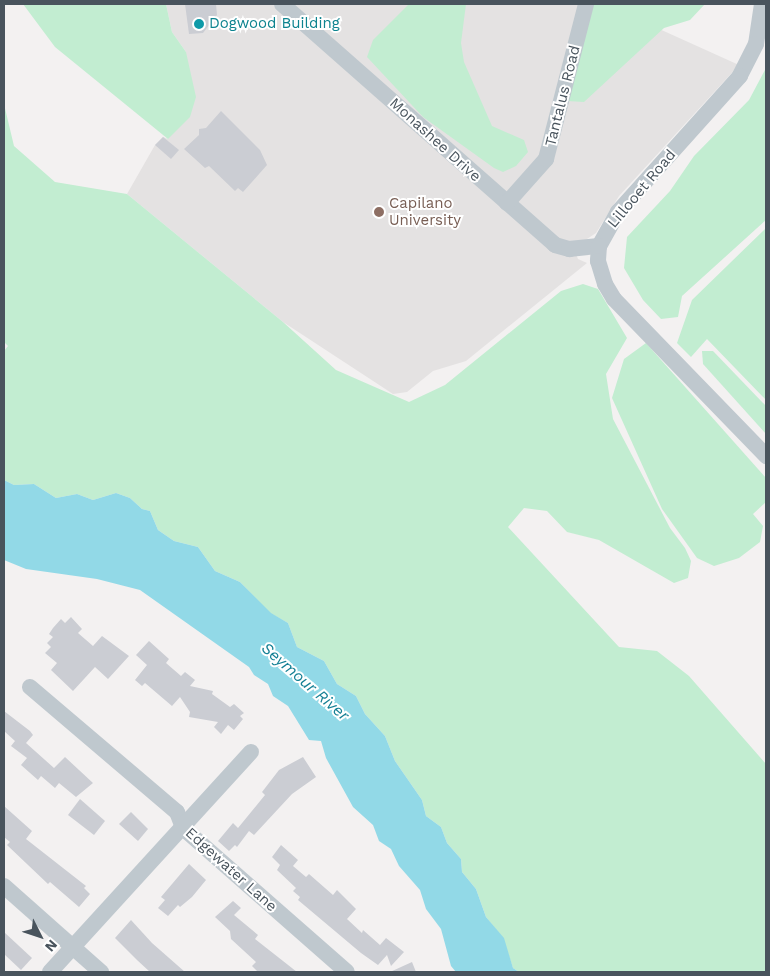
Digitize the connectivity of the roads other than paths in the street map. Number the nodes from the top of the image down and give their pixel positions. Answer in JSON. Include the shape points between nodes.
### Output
{"nodes":[{"id":1,"x":282,"y":4,"type":"edge"},
{"id":2,"x":586,"y":4,"type":"edge"},
{"id":3,"x":762,"y":4,"type":"edge"},
{"id":4,"x":507,"y":203,"type":"junction"},
{"id":5,"x":599,"y":246,"type":"junction"},
{"id":6,"x":766,"y":456,"type":"edge"},
{"id":7,"x":30,"y":687,"type":"dead end"},
{"id":8,"x":251,"y":752,"type":"dead end"},
{"id":9,"x":182,"y":828,"type":"junction"},
{"id":10,"x":4,"y":886,"type":"edge"},
{"id":11,"x":72,"y":947,"type":"junction"},
{"id":12,"x":50,"y":972,"type":"edge"},
{"id":13,"x":100,"y":972,"type":"edge"},
{"id":14,"x":347,"y":972,"type":"edge"}],
"edges":[{"from":1,"to":4,"type":"street","name":"Monashee Drive"},
{"from":2,"to":4,"type":"street","name":"Tantalus Road","via":[[546,159]]},
{"from":3,"to":5,"type":"street","name":"Lillooet Road","via":[[756,44],[740,76],[618,212]]},
{"from":4,"to":5,"type":"street","name":"Monashee Drive","via":[[562,248]]},
{"from":5,"to":6,"type":"street","via":[[598,260],[605,284],[614,298]]},
{"from":7,"to":9,"type":"street","name":"Edgewater Lane","via":[[177,812]]},
{"from":8,"to":9,"type":"street"},
{"from":9,"to":11,"type":"street"},
{"from":9,"to":14,"type":"street","name":"Edgewater Lane"},
{"from":10,"to":11,"type":"street"},
{"from":11,"to":12,"type":"street"},
{"from":11,"to":13,"type":"street"}]}
